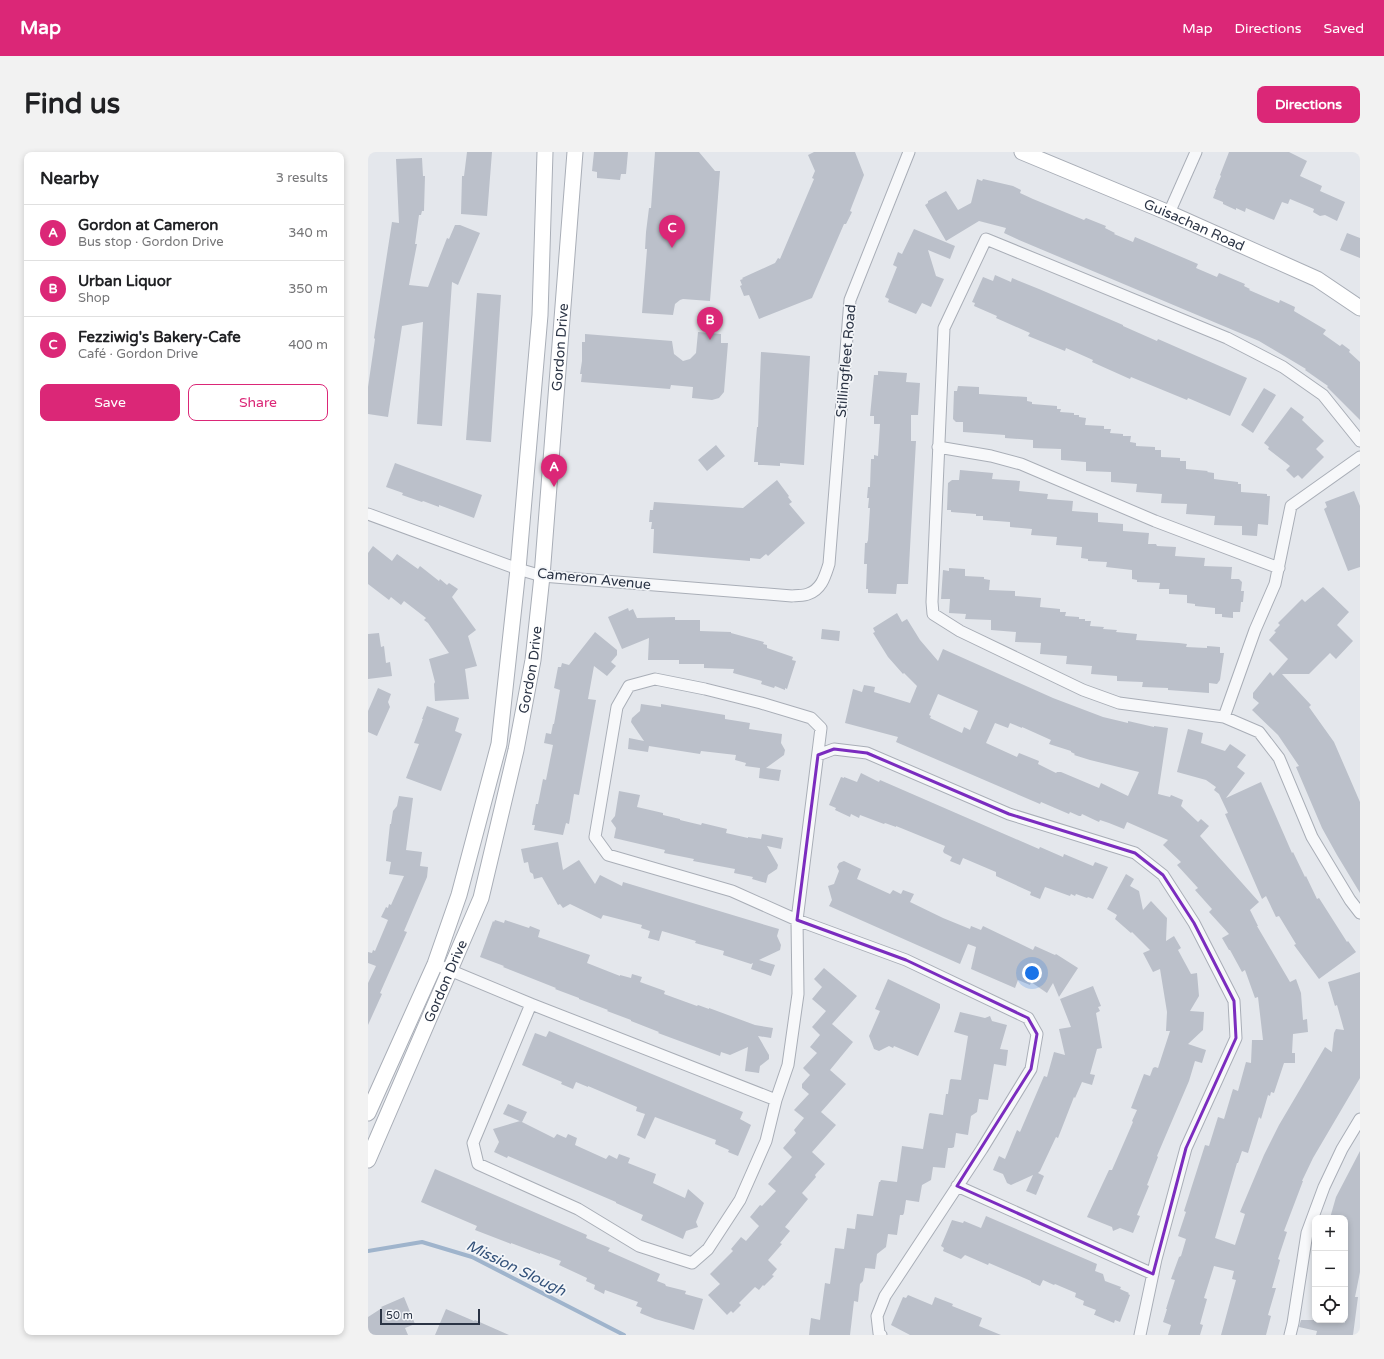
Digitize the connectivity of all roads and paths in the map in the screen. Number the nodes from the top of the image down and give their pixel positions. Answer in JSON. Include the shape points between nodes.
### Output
{"nodes":[{"id":1,"x":545,"y":152,"type":"edge"},
{"id":2,"x":575,"y":152,"type":"edge"},
{"id":3,"x":909,"y":152,"type":"edge"},
{"id":4,"x":1022,"y":152,"type":"edge"},
{"id":5,"x":1196,"y":152,"type":"edge"},
{"id":6,"x":1169,"y":213,"type":"junction"},
{"id":7,"x":1360,"y":308,"type":"edge"},
{"id":8,"x":1360,"y":441,"type":"edge"},
{"id":9,"x":938,"y":447,"type":"junction"},
{"id":10,"x":1360,"y":457,"type":"edge"},
{"id":11,"x":368,"y":514,"type":"edge"},
{"id":12,"x":1279,"y":568,"type":"junction"},
{"id":13,"x":518,"y":569,"type":"junction"},
{"id":14,"x":542,"y":576,"type":"junction"},
{"id":15,"x":824,"y":580,"type":"joint"},
{"id":16,"x":1224,"y":717,"type":"junction"},
{"id":17,"x":818,"y":755,"type":"junction"},
{"id":18,"x":1360,"y":913,"type":"edge"},
{"id":19,"x":797,"y":920,"type":"junction"},
{"id":20,"x":435,"y":964,"type":"junction"},
{"id":21,"x":450,"y":970,"type":"junction"},
{"id":22,"x":531,"y":1004,"type":"junction"},
{"id":23,"x":776,"y":1100,"type":"junction"},
{"id":24,"x":368,"y":1113,"type":"edge"},
{"id":25,"x":1360,"y":1119,"type":"edge"},
{"id":26,"x":368,"y":1160,"type":"edge"},
{"id":27,"x":957,"y":1186,"type":"junction"},
{"id":28,"x":1153,"y":1274,"type":"junction"},
{"id":29,"x":881,"y":1335,"type":"edge"},
{"id":30,"x":1140,"y":1335,"type":"edge"},
{"id":31,"x":1290,"y":1335,"type":"edge"}],
"edges":[{"from":1,"to":13,"type":"main road","name":"Gordon Drive","via":[[540,316]]},
{"from":2,"to":14,"type":"main road","name":"Gordon Drive"},
{"from":3,"to":15,"type":"street","name":"Stillingfleet Road","via":[[850,300],[828,564]]},
{"from":4,"to":6,"type":"main road","name":"Guisachan Road"},
{"from":5,"to":6,"type":"street"},
{"from":6,"to":7,"type":"main road","name":"Guisachan Road","via":[[1317,279]]},
{"from":8,"to":9,"type":"street","via":[[1323,395],[1283,367],[1227,338],[986,239],[944,328]]},
{"from":9,"to":12,"type":"street","via":[[1021,464],[1155,521]]},
{"from":9,"to":16,"type":"street","via":[[933,614],[960,631],[1083,690],[1119,703]]},
{"from":10,"to":12,"type":"street","via":[[1291,506]]},
{"from":11,"to":13,"type":"street","name":"Cameron Avenue"},
{"from":12,"to":16,"type":"street"},
{"from":13,"to":14,"type":"street","name":"Cameron Avenue"},
{"from":13,"to":20,"type":"main road","name":"Gordon Drive","via":[[499,744],[459,895]]},
{"from":14,"to":15,"type":"street","name":"Cameron Avenue","via":[[792,596],[809,594],[822,585]]},
{"from":14,"to":21,"type":"main road","name":"Gordon Drive","via":[[533,660],[516,750],[482,898]]},
{"from":16,"to":18,"type":"street","via":[[1259,732],[1279,758],[1312,837]]},
{"from":17,"to":19,"type":"street"},
{"from":17,"to":19,"type":"street","via":[[821,728],[811,718],[761,703],[655,679],[630,686],[617,707],[595,837],[608,855],[732,891]]},
{"from":17,"to":28,"type":"street","via":[[834,749],[867,753],[1009,814],[1135,853],[1163,875],[1190,917],[1234,1001],[1236,1038],[1186,1148]]},
{"from":19,"to":23,"type":"street","via":[[798,994],[788,1065]]},
{"from":19,"to":27,"type":"street","via":[[906,960],[1028,1018],[1037,1034],[1031,1069]]},
{"from":20,"to":21,"type":"street"},
{"from":20,"to":24,"type":"main road","name":"Gordon Drive"},
{"from":21,"to":22,"type":"street"},
{"from":21,"to":26,"type":"main road","name":"Gordon Drive"},
{"from":22,"to":23,"type":"street"},
{"from":22,"to":23,"type":"street","via":[[473,1143],[478,1164],[578,1209],[639,1246],[692,1263],[708,1249],[740,1200],[766,1141]]},
{"from":25,"to":31,"type":"street","via":[[1324,1187],[1307,1233]]},
{"from":27,"to":28,"type":"street"},
{"from":27,"to":29,"type":"street","via":[[884,1296],[877,1316]]},
{"from":28,"to":30,"type":"street"}]}
